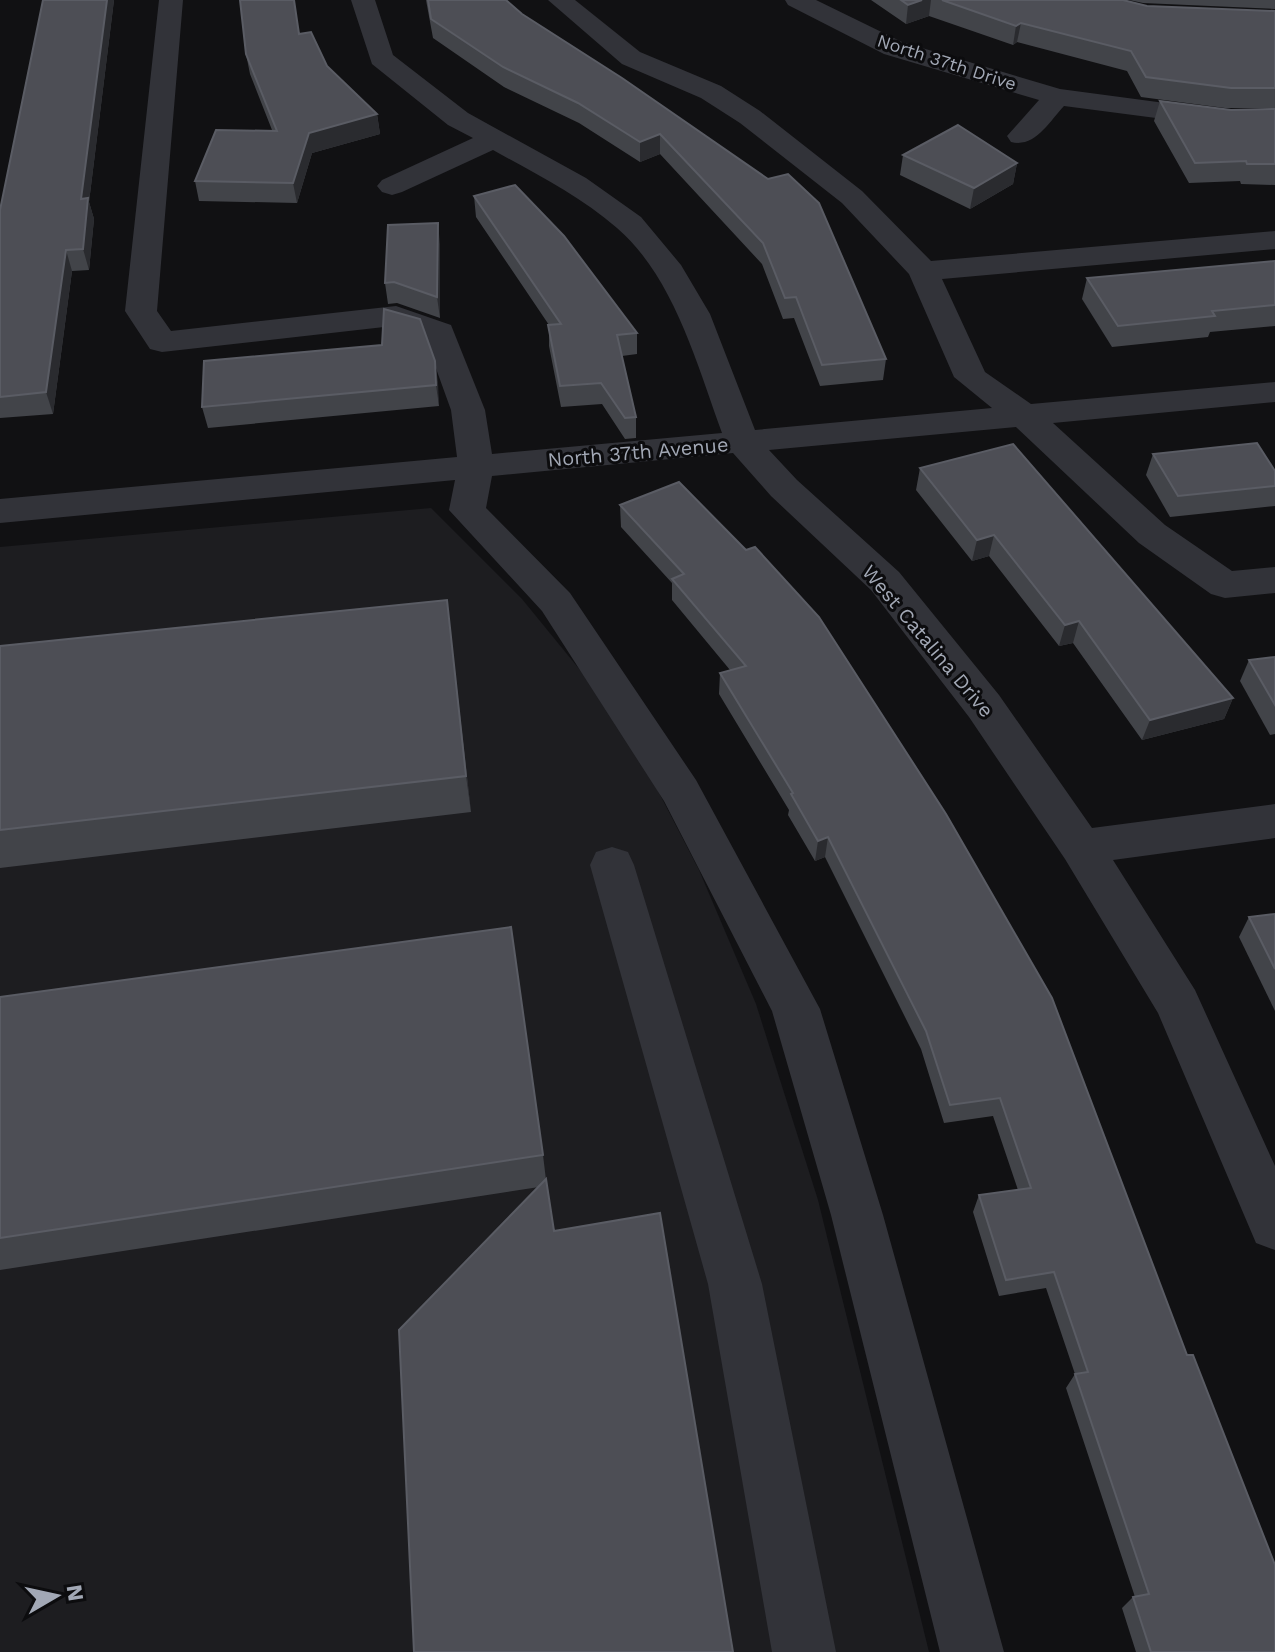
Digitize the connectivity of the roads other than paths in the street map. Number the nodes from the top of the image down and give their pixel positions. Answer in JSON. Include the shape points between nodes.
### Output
{"nodes":[{"id":1,"x":171,"y":0,"type":"edge"},
{"id":2,"x":363,"y":0,"type":"edge"},
{"id":3,"x":560,"y":0,"type":"edge"},
{"id":4,"x":797,"y":0,"type":"edge"},
{"id":5,"x":1057,"y":97,"type":"junction"},
{"id":6,"x":1275,"y":118,"type":"edge"},
{"id":7,"x":1021,"y":136,"type":"dead end"},
{"id":8,"x":492,"y":140,"type":"junction"},
{"id":9,"x":392,"y":186,"type":"dead end"},
{"id":10,"x":1275,"y":240,"type":"edge"},
{"id":11,"x":923,"y":271,"type":"junction"},
{"id":12,"x":1275,"y":392,"type":"edge"},
{"id":13,"x":1025,"y":416,"type":"junction"},
{"id":14,"x":743,"y":443,"type":"junction"},
{"id":15,"x":476,"y":467,"type":"junction"},
{"id":16,"x":0,"y":511,"type":"edge"},
{"id":17,"x":1275,"y":580,"type":"edge"},
{"id":18,"x":1275,"y":821,"type":"edge"},
{"id":19,"x":1081,"y":847,"type":"junction"},
{"id":20,"x":612,"y":865,"type":"dead end"},
{"id":21,"x":1260,"y":1155,"type":"edge"},
{"id":22,"x":1275,"y":1225,"type":"edge"},
{"id":23,"x":804,"y":1652,"type":"edge"},
{"id":24,"x":972,"y":1652,"type":"edge"}],
"edges":[{"from":1,"to":15,"type":"street","via":[[141,311],[148,322],[162,342],[396,316],[439,332],[468,410]]},
{"from":2,"to":8,"type":"street","name":"West Catalina Drive","via":[[381,58]]},
{"from":3,"to":11,"type":"street","via":[[631,58],[711,92],[750,117],[852,197]]},
{"from":4,"to":5,"type":"street","name":"North 37th Drive","via":[[893,48]]},
{"from":5,"to":6,"type":"street","name":"North 37th Drive","via":[[1225,119]]},
{"from":5,"to":7,"type":"street"},
{"from":8,"to":9,"type":"street"},
{"from":8,"to":14,"type":"street","name":"West Catalina Drive","via":[[576,184],[630,223],[670,272],[694,314]]},
{"from":10,"to":11,"type":"street"},
{"from":11,"to":13,"type":"street","via":[[971,377]]},
{"from":12,"to":13,"type":"street","name":"North 37th Avenue"},
{"from":13,"to":14,"type":"street","name":"North 37th Avenue"},
{"from":13,"to":17,"type":"street","via":[[1152,534],[1225,585]]},
{"from":14,"to":15,"type":"street","name":"North 37th Avenue"},
{"from":14,"to":19,"type":"street","name":"West Catalina Drive","via":[[885,581],[984,706]]},
{"from":15,"to":16,"type":"street","name":"North 37th Avenue"},
{"from":15,"to":24,"type":"street","via":[[467,510],[556,602],[681,792],[796,1009],[857,1215]]},
{"from":18,"to":19,"type":"street"},
{"from":19,"to":21,"type":"street","name":"West Catalina Drive","via":[[1178,1004]]},
{"from":20,"to":23,"type":"street","via":[[735,1284]]},
{"from":21,"to":22,"type":"street","name":"West Catalina Drive"}]}
